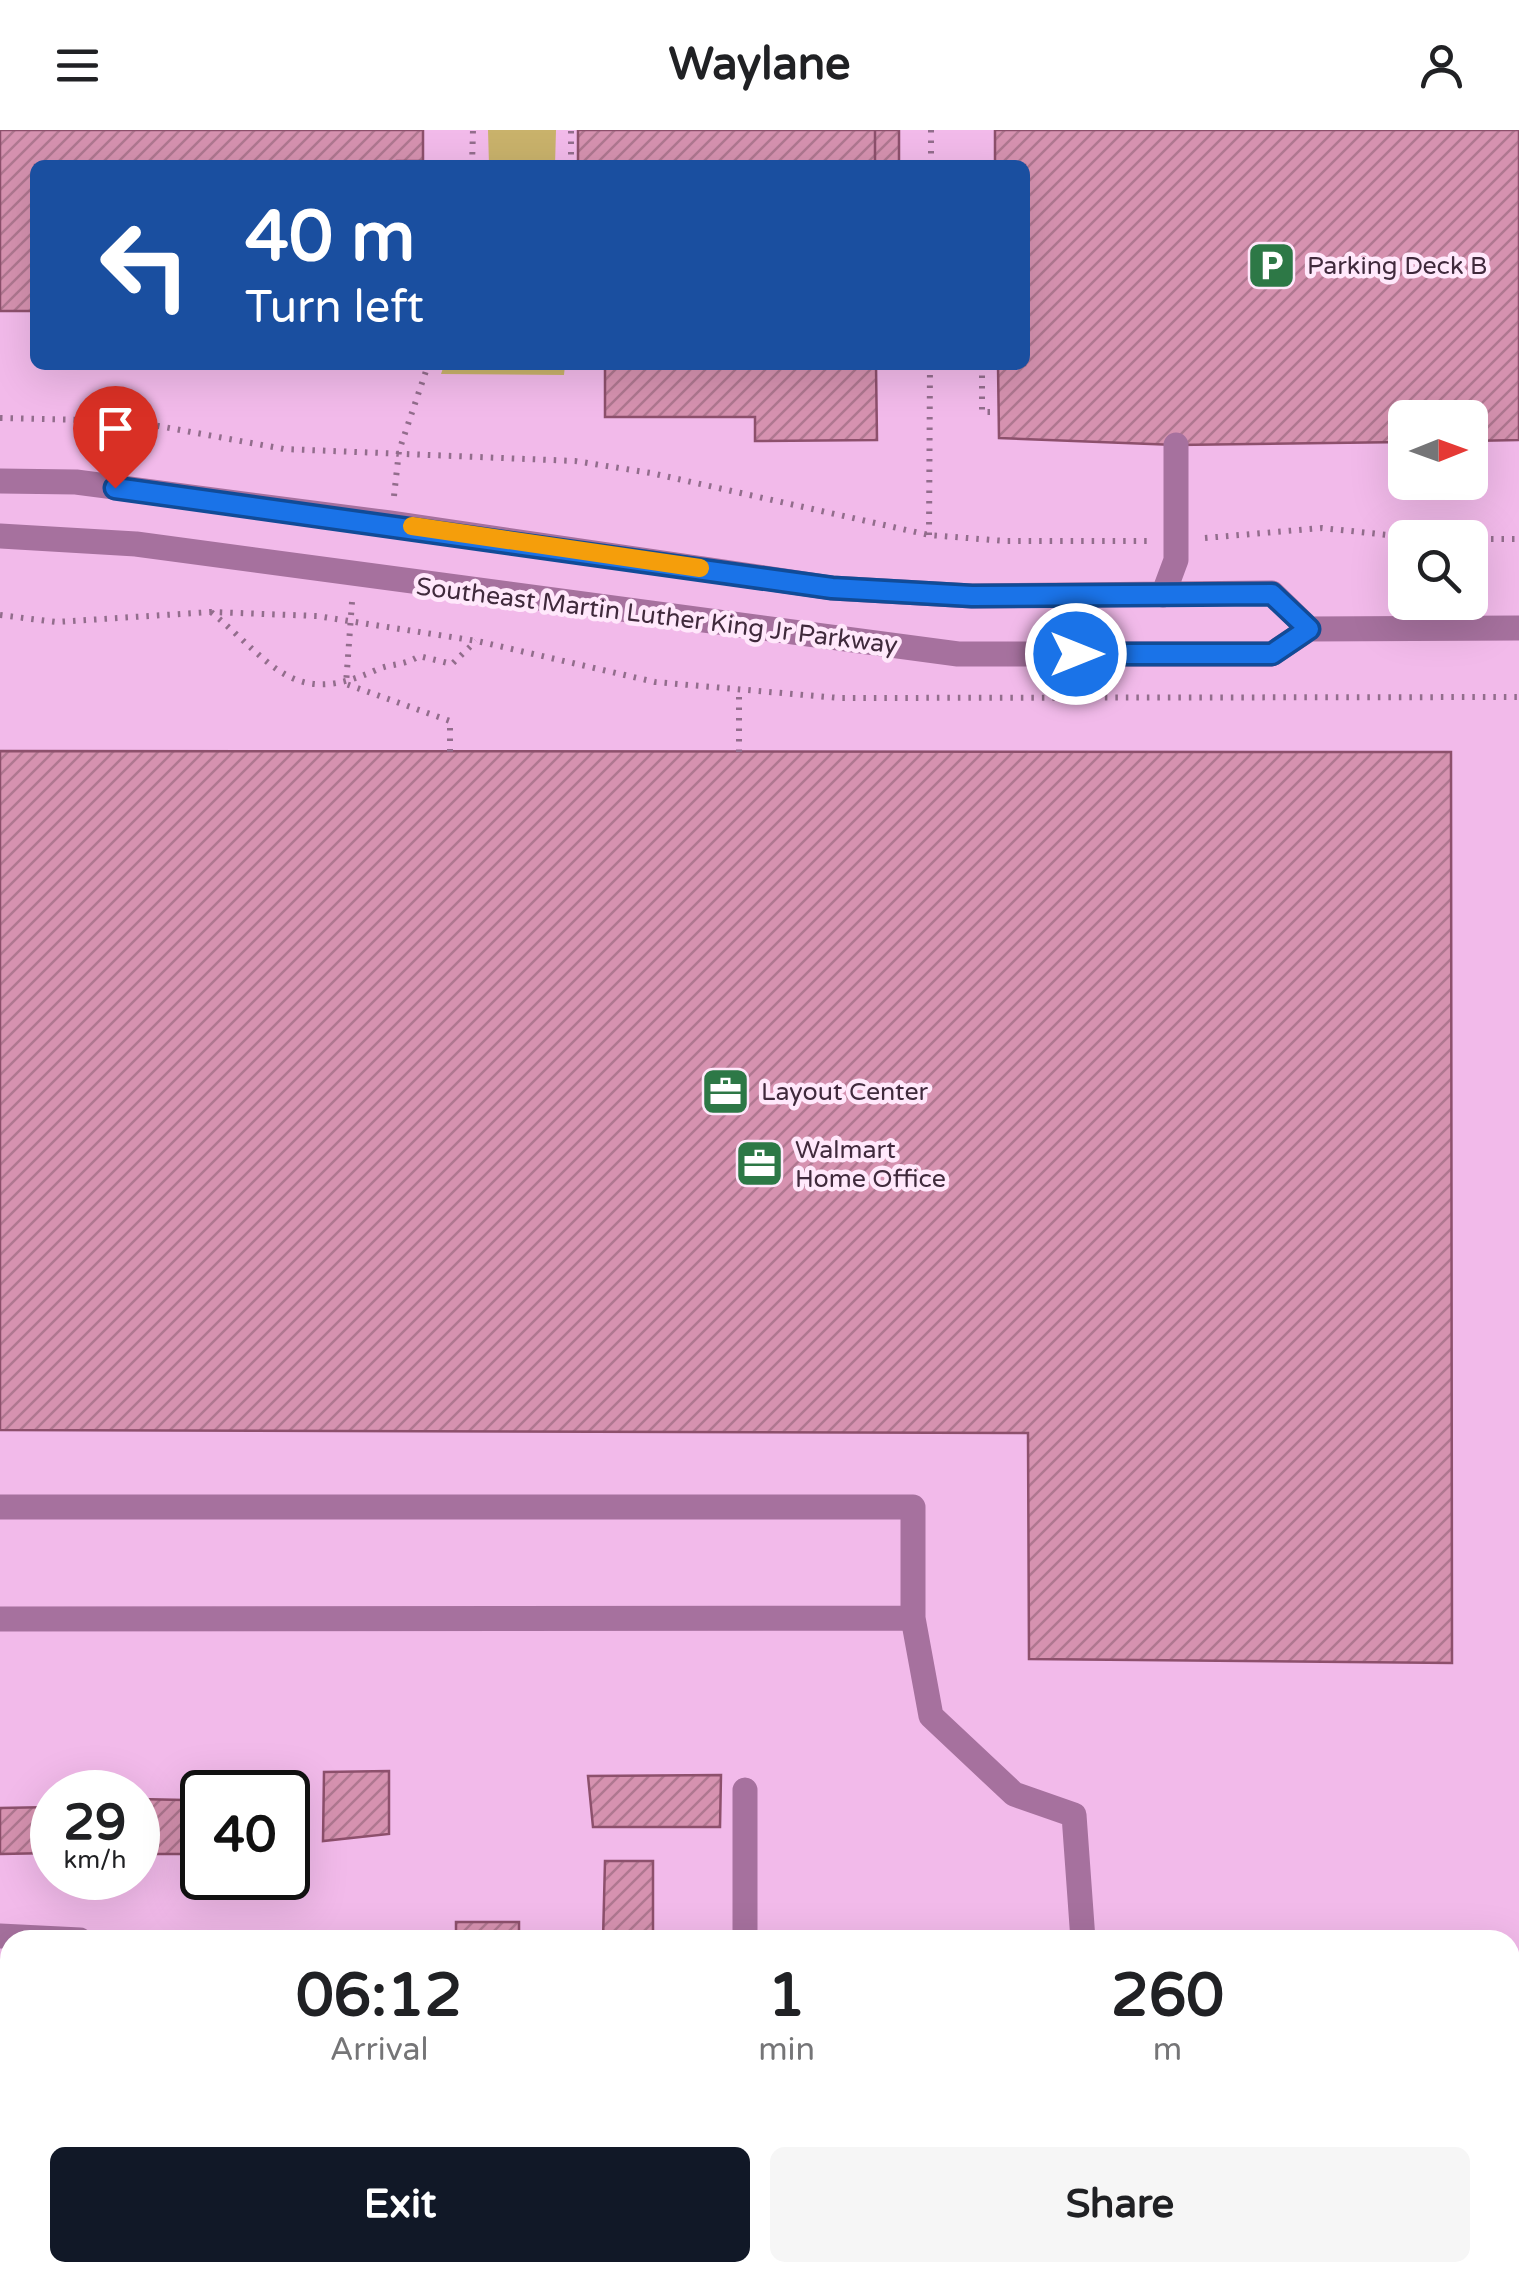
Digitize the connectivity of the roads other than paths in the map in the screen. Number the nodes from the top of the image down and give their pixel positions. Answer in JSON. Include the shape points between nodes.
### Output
{"nodes":[{"id":1,"x":1176,"y":445,"type":"dead end"},
{"id":2,"x":0,"y":481,"type":"edge"},
{"id":3,"x":0,"y":536,"type":"edge"},
{"id":4,"x":1163,"y":595,"type":"junction"},
{"id":5,"x":1519,"y":628,"type":"edge"},
{"id":6,"x":1309,"y":629,"type":"junction"},
{"id":7,"x":0,"y":1507,"type":"edge"},
{"id":8,"x":913,"y":1618,"type":"junction"},
{"id":9,"x":0,"y":1619,"type":"edge"},
{"id":10,"x":745,"y":1790,"type":"dead end"},
{"id":11,"x":745,"y":1930,"type":"edge"},
{"id":12,"x":1082,"y":1930,"type":"edge"}],
"edges":[{"from":1,"to":4,"type":"street","via":[[1176,560]]},
{"from":2,"to":4,"type":"street","name":"Southeast Martin Luther King Jr Parkway","via":[[76,482],[390,522],[832,588],[972,596]]},
{"from":3,"to":6,"type":"street","name":"Southeast Martin Luther King Jr Parkway","via":[[136,544],[958,654],[1272,654]]},
{"from":4,"to":6,"type":"street","name":"Southeast Martin Luther King Jr Parkway","via":[[1272,594]]},
{"from":5,"to":6,"type":"street"},
{"from":7,"to":8,"type":"street","via":[[912,1506]]},
{"from":8,"to":9,"type":"street"},
{"from":8,"to":12,"type":"street","via":[[931,1716],[1014,1794],[1074,1815]]},
{"from":10,"to":11,"type":"street"}]}
